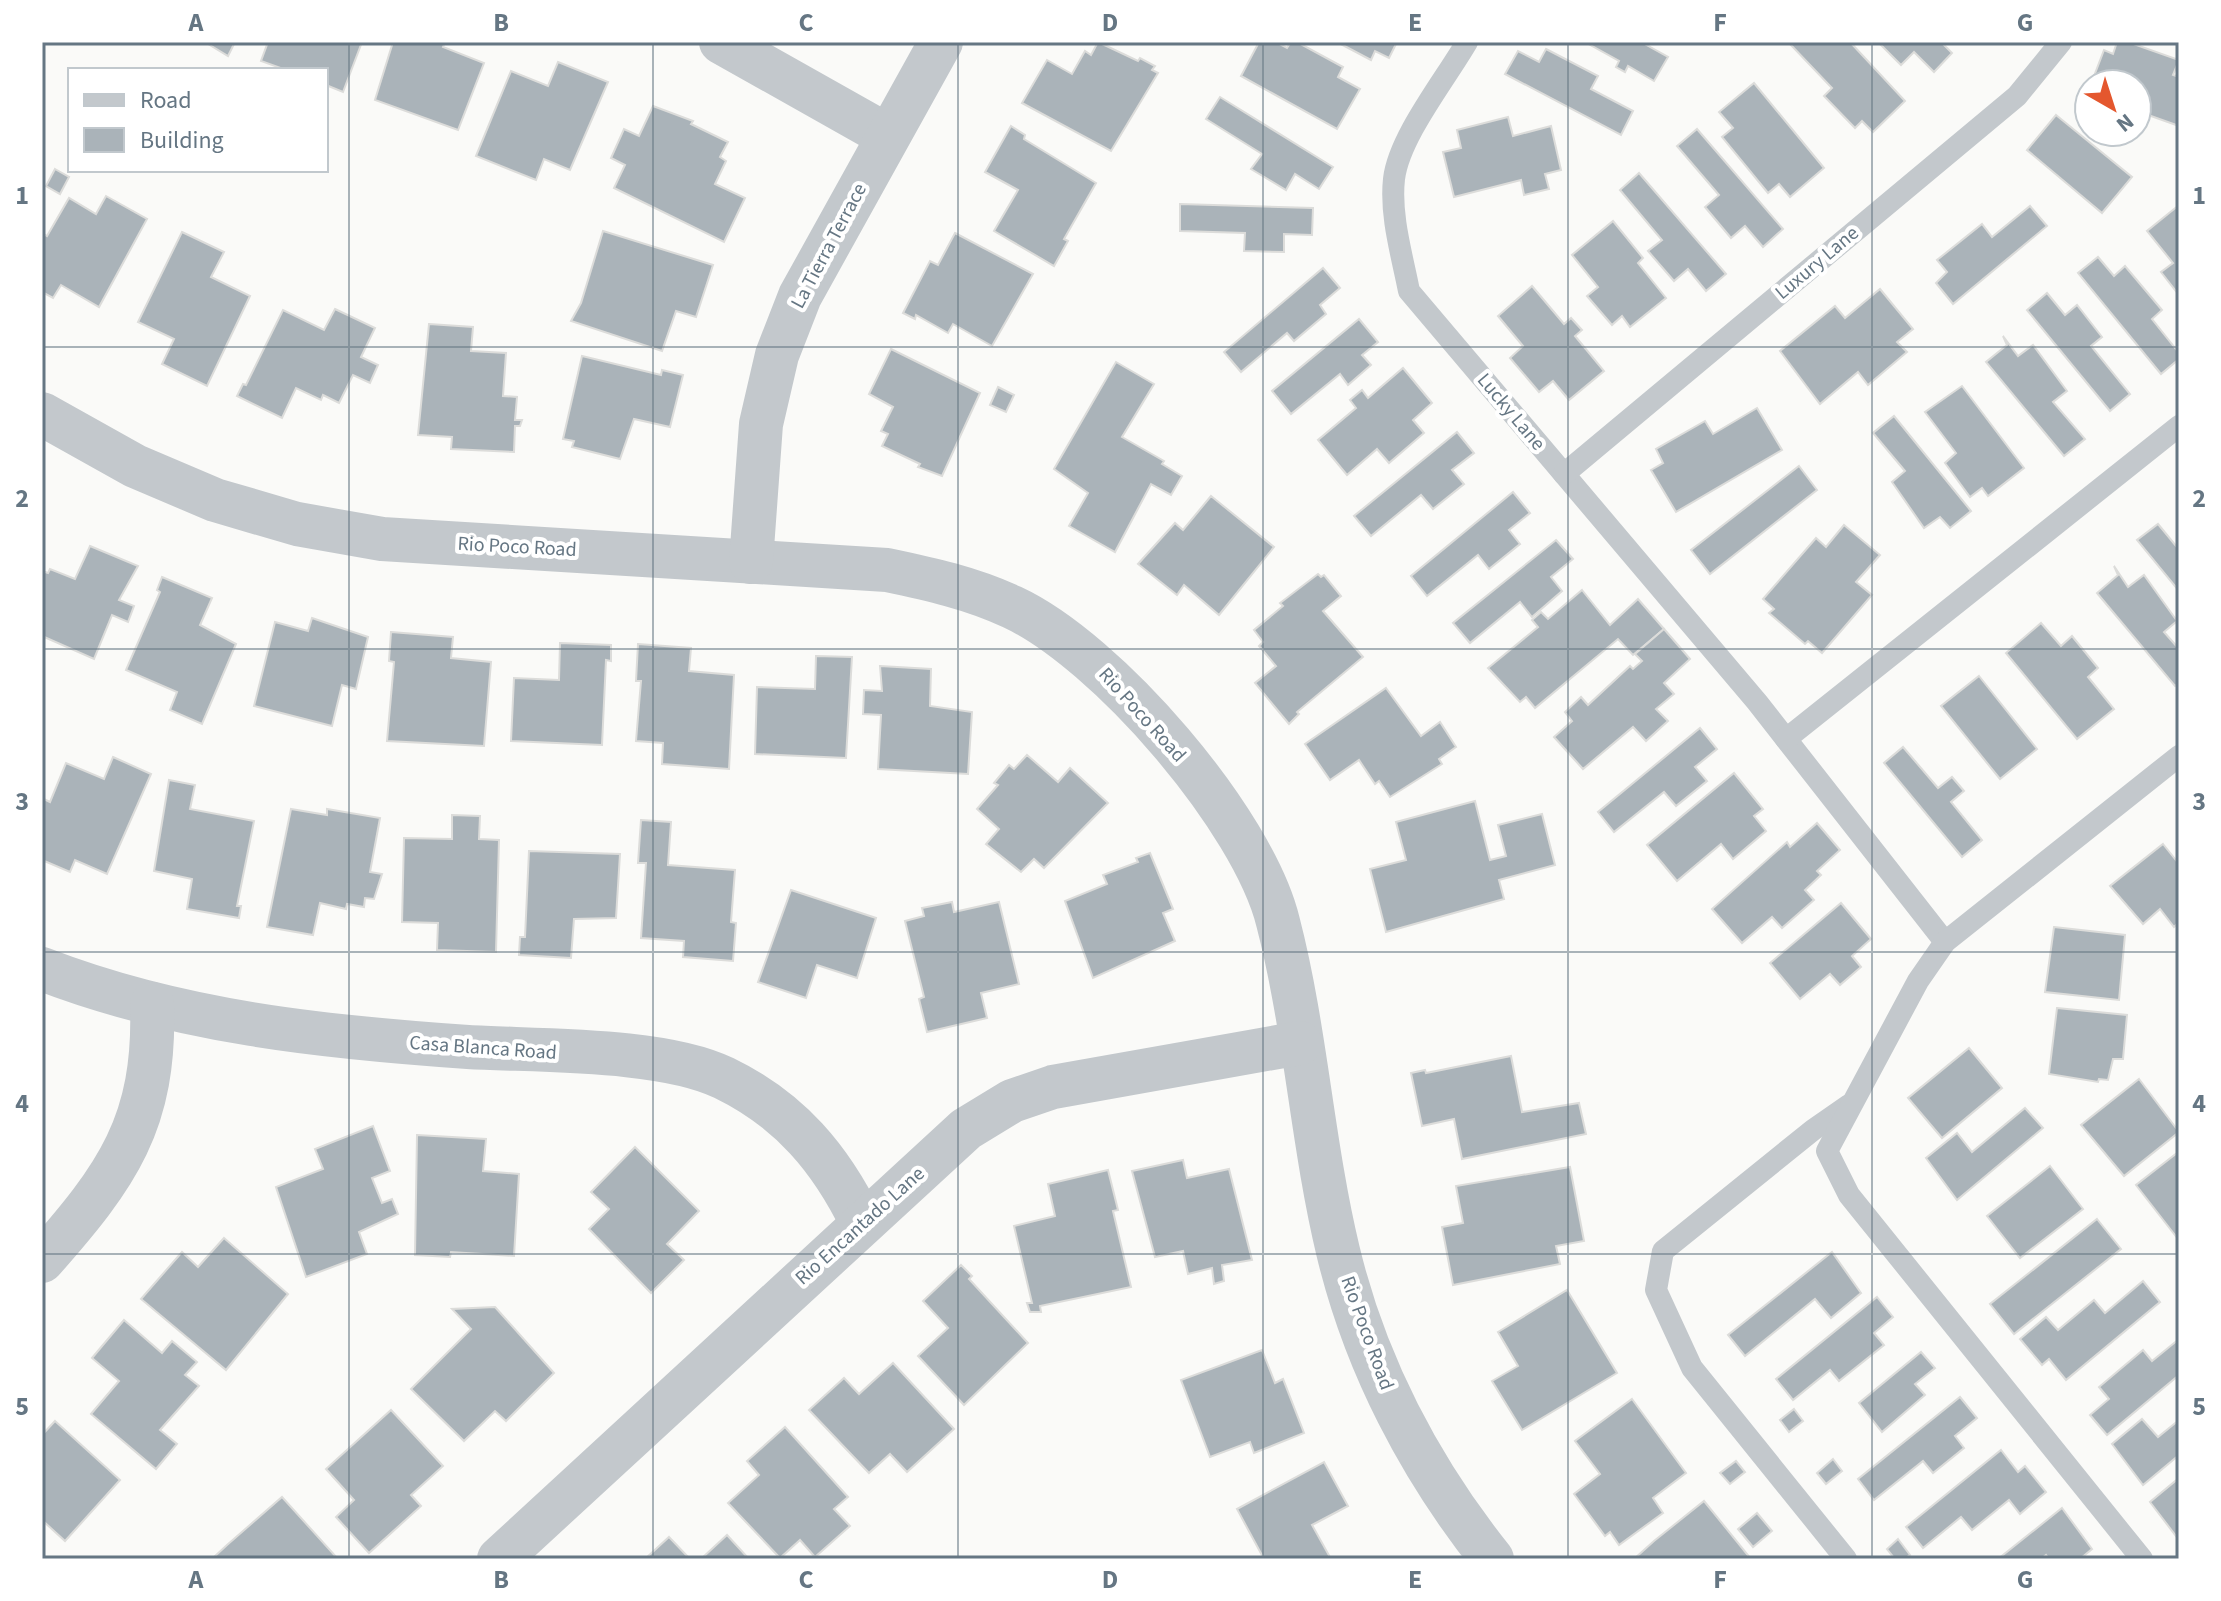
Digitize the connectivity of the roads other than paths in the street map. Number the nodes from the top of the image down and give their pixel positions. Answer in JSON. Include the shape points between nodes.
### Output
{"nodes":[{"id":1,"x":721,"y":42,"type":"edge"},
{"id":2,"x":941,"y":42,"type":"edge"},
{"id":3,"x":1467,"y":42,"type":"edge"},
{"id":4,"x":2061,"y":42,"type":"edge"},
{"id":5,"x":888,"y":136,"type":"junction"},
{"id":6,"x":42,"y":414,"type":"edge"},
{"id":7,"x":2179,"y":426,"type":"edge"},
{"id":8,"x":1564,"y":474,"type":"junction"},
{"id":9,"x":751,"y":562,"type":"junction"},
{"id":10,"x":1786,"y":739,"type":"junction"},
{"id":11,"x":2179,"y":756,"type":"edge"},
{"id":12,"x":1945,"y":942,"type":"junction"},
{"id":13,"x":42,"y":969,"type":"edge"},
{"id":14,"x":152,"y":1004,"type":"junction"},
{"id":15,"x":1300,"y":1043,"type":"junction"},
{"id":16,"x":1853,"y":1102,"type":"junction"},
{"id":17,"x":862,"y":1223,"type":"junction"},
{"id":18,"x":42,"y":1261,"type":"edge"},
{"id":19,"x":499,"y":1559,"type":"edge"},
{"id":20,"x":1492,"y":1559,"type":"edge"},
{"id":21,"x":1846,"y":1559,"type":"edge"},
{"id":22,"x":2142,"y":1559,"type":"edge"}],
"edges":[{"from":1,"to":5,"type":"street"},
{"from":2,"to":5,"type":"street","name":"La Tierra Terrace"},
{"from":3,"to":8,"type":"lane","name":"Lucky Lane","via":[[1408,135],[1394,178],[1396,226],[1409,291]]},
{"from":4,"to":8,"type":"lane","name":"Luxury Lane","via":[[2017,96]]},
{"from":5,"to":9,"type":"street","name":"La Tierra Terrace","via":[[800,296],[777,355],[761,424]]},
{"from":6,"to":9,"type":"street","name":"Rio Poco Road","via":[[135,466],[215,500],[297,524],[382,539]]},
{"from":7,"to":10,"type":"lane"},
{"from":8,"to":10,"type":"lane","name":"Lucky Lane"},
{"from":9,"to":15,"type":"street","name":"Rio Poco Road","via":[[887,570],[951,583],[1040,623],[1118,683],[1226,812],[1256,862],[1278,920]]},
{"from":10,"to":12,"type":"lane","name":"Lucky Lane"},
{"from":11,"to":12,"type":"lane"},
{"from":12,"to":16,"type":"lane"},
{"from":13,"to":14,"type":"street","name":"Casa Blanca Road"},
{"from":14,"to":17,"type":"street","name":"Casa Blanca Road","via":[[340,1038],[667,1060],[722,1077],[768,1103],[809,1138],[842,1180]]},
{"from":14,"to":18,"type":"street","via":[[145,1096],[128,1148],[98,1198]]},
{"from":15,"to":17,"type":"street","name":"Rio Encantado Lane","via":[[1053,1087],[1012,1101],[966,1129]]},
{"from":15,"to":20,"type":"street","name":"Rio Poco Road","via":[[1338,1251],[1363,1335],[1401,1421]]},
{"from":16,"to":21,"type":"lane","via":[[1663,1251],[1656,1290],[1692,1368]]},
{"from":16,"to":22,"type":"lane","via":[[1827,1151],[1849,1195]]},
{"from":17,"to":19,"type":"street","name":"Rio Encantado Lane"}]}
